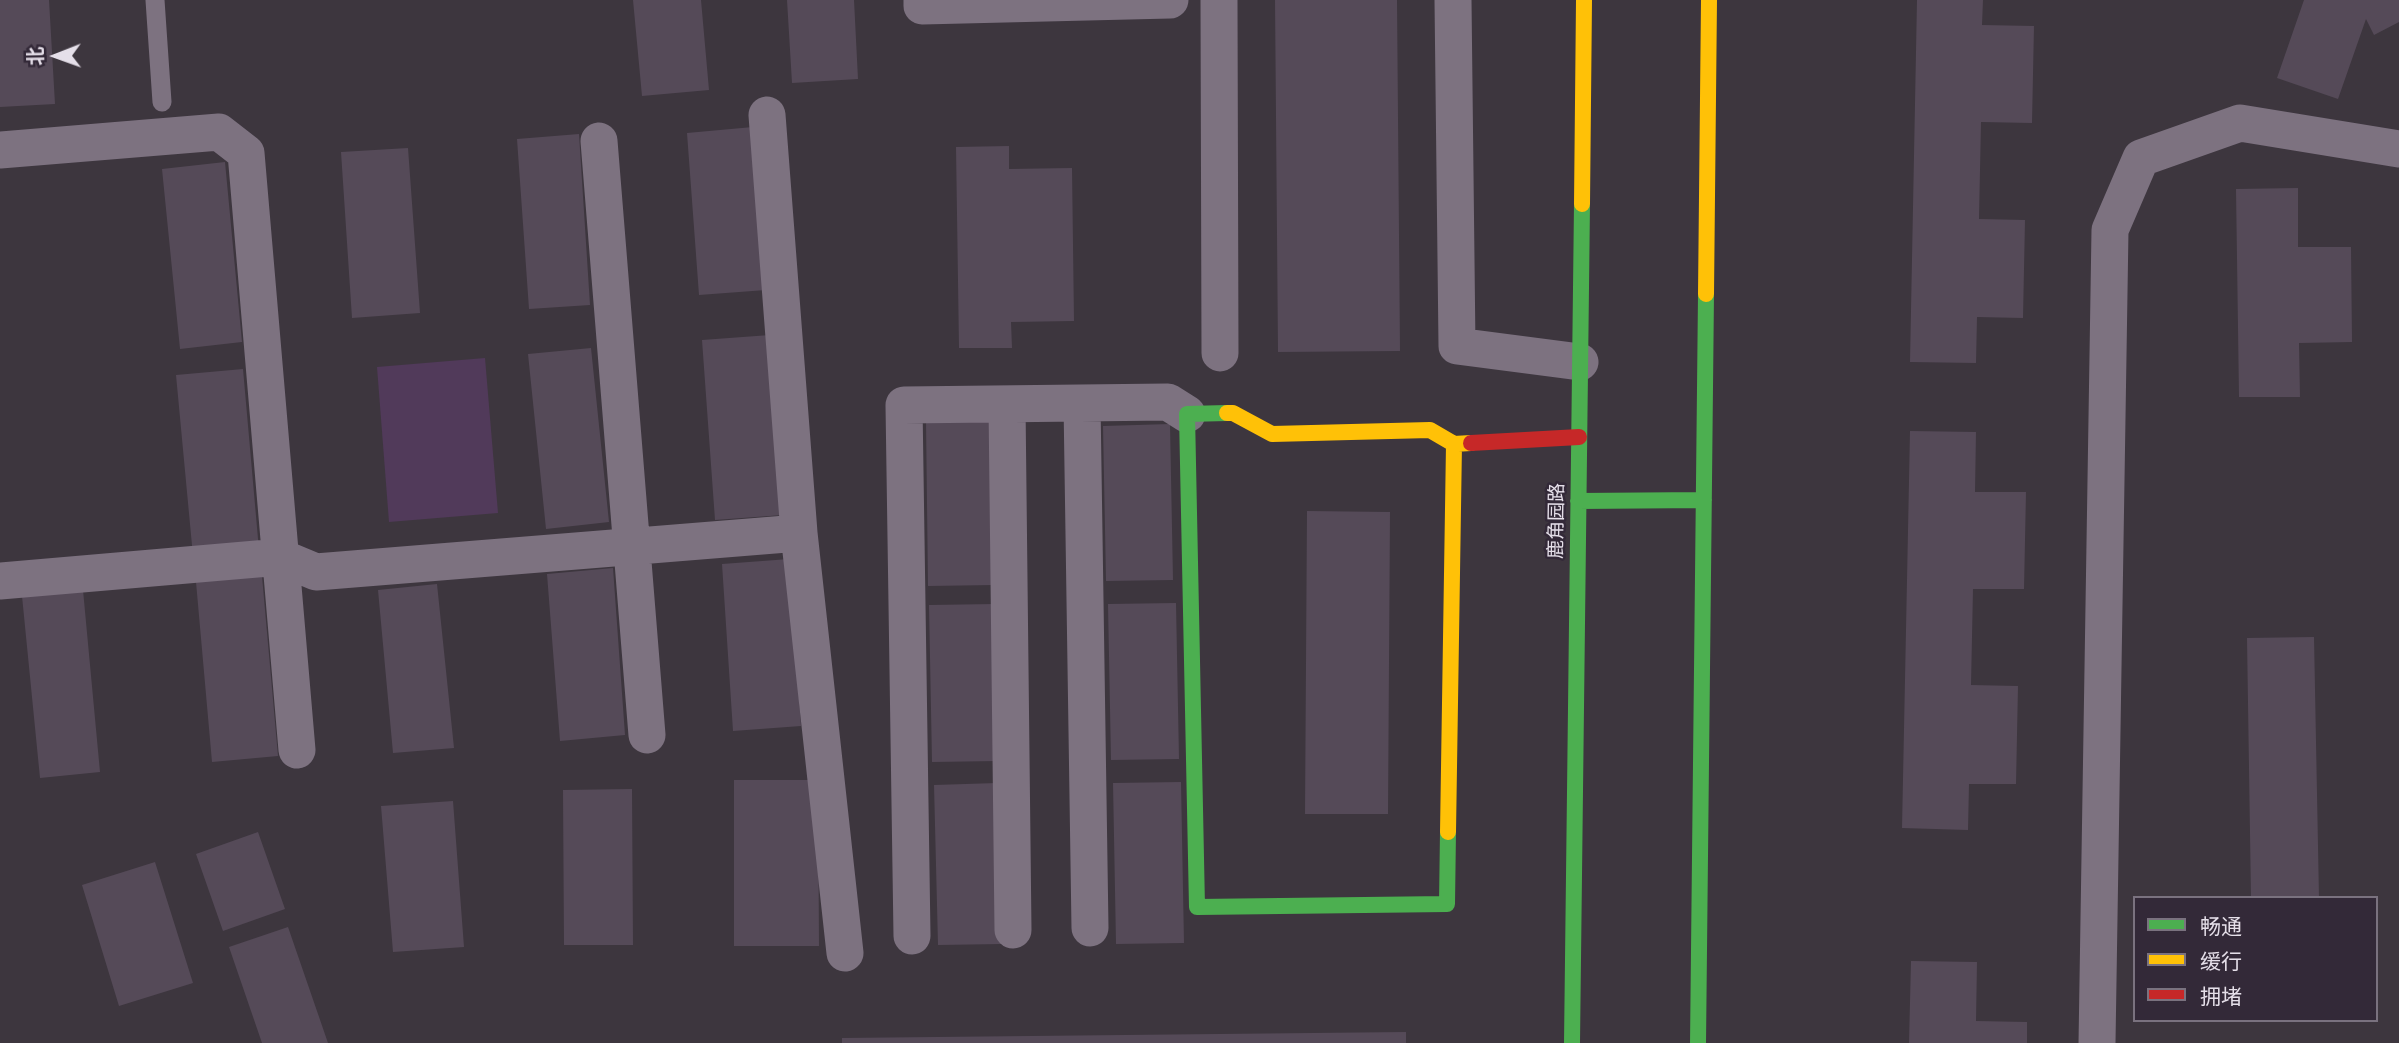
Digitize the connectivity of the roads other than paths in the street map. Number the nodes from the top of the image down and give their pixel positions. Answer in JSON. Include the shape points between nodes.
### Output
{"nodes":[{"id":1,"x":155,"y":0,"type":"edge"},
{"id":2,"x":922,"y":0,"type":"edge"},
{"id":3,"x":1170,"y":0,"type":"edge"},
{"id":4,"x":1219,"y":0,"type":"edge"},
{"id":5,"x":1452,"y":0,"type":"edge"},
{"id":6,"x":1584,"y":0,"type":"edge"},
{"id":7,"x":1709,"y":0,"type":"edge"},
{"id":8,"x":162,"y":102,"type":"dead end"},
{"id":9,"x":767,"y":115,"type":"dead end"},
{"id":10,"x":599,"y":141,"type":"dead end"},
{"id":11,"x":2399,"y":149,"type":"edge"},
{"id":12,"x":0,"y":150,"type":"edge"},
{"id":13,"x":1220,"y":353,"type":"dead end"},
{"id":14,"x":1580,"y":362,"type":"junction"},
{"id":15,"x":1082,"y":403,"type":"junction"},
{"id":16,"x":1007,"y":404,"type":"junction"},
{"id":17,"x":1187,"y":414,"type":"junction"},
{"id":18,"x":1579,"y":437,"type":"junction"},
{"id":19,"x":1454,"y":444,"type":"junction"},
{"id":20,"x":1704,"y":500,"type":"junction"},
{"id":21,"x":1578,"y":501,"type":"junction"},
{"id":22,"x":799,"y":533,"type":"junction"},
{"id":23,"x":633,"y":547,"type":"junction"},
{"id":24,"x":280,"y":557,"type":"junction"},
{"id":25,"x":0,"y":581,"type":"edge"},
{"id":26,"x":647,"y":735,"type":"dead end"},
{"id":27,"x":297,"y":750,"type":"dead end"},
{"id":28,"x":1090,"y":928,"type":"dead end"},
{"id":29,"x":1013,"y":930,"type":"dead end"},
{"id":30,"x":912,"y":936,"type":"dead end"},
{"id":31,"x":845,"y":953,"type":"dead end"},
{"id":32,"x":1572,"y":1043,"type":"edge"},
{"id":33,"x":1698,"y":1043,"type":"edge"},
{"id":34,"x":2097,"y":1043,"type":"edge"}],
"edges":[{"from":1,"to":8,"type":"lane"},
{"from":2,"to":3,"type":"street","via":[[922,6]]},
{"from":4,"to":13,"type":"street"},
{"from":5,"to":14,"type":"street","via":[[1458,346]]},
{"from":6,"to":14,"type":"street","name":"鹿角园路"},
{"from":7,"to":20,"type":"street"},
{"from":9,"to":22,"type":"street"},
{"from":10,"to":23,"type":"street"},
{"from":11,"to":34,"type":"street","via":[[2239,123],[2141,158],[2110,230]]},
{"from":12,"to":24,"type":"street","via":[[219,132],[246,153]]},
{"from":14,"to":18,"type":"street","name":"鹿角园路"},
{"from":15,"to":16,"type":"street"},
{"from":15,"to":17,"type":"street","via":[[1168,402]]},
{"from":15,"to":28,"type":"street"},
{"from":16,"to":29,"type":"street"},
{"from":16,"to":30,"type":"street","via":[[904,405]]},
{"from":17,"to":19,"type":"street","via":[[1233,413],[1272,434],[1430,430]]},
{"from":17,"to":19,"type":"street","via":[[1197,907],[1447,904]]},
{"from":18,"to":19,"type":"street"},
{"from":18,"to":21,"type":"street","name":"鹿角园路"},
{"from":20,"to":21,"type":"street"},
{"from":20,"to":33,"type":"street"},
{"from":21,"to":32,"type":"street","name":"鹿角园路"},
{"from":22,"to":23,"type":"street"},
{"from":22,"to":31,"type":"street"},
{"from":23,"to":24,"type":"street","via":[[316,572]]},
{"from":23,"to":26,"type":"street"},
{"from":24,"to":25,"type":"street"},
{"from":24,"to":27,"type":"street"}]}
